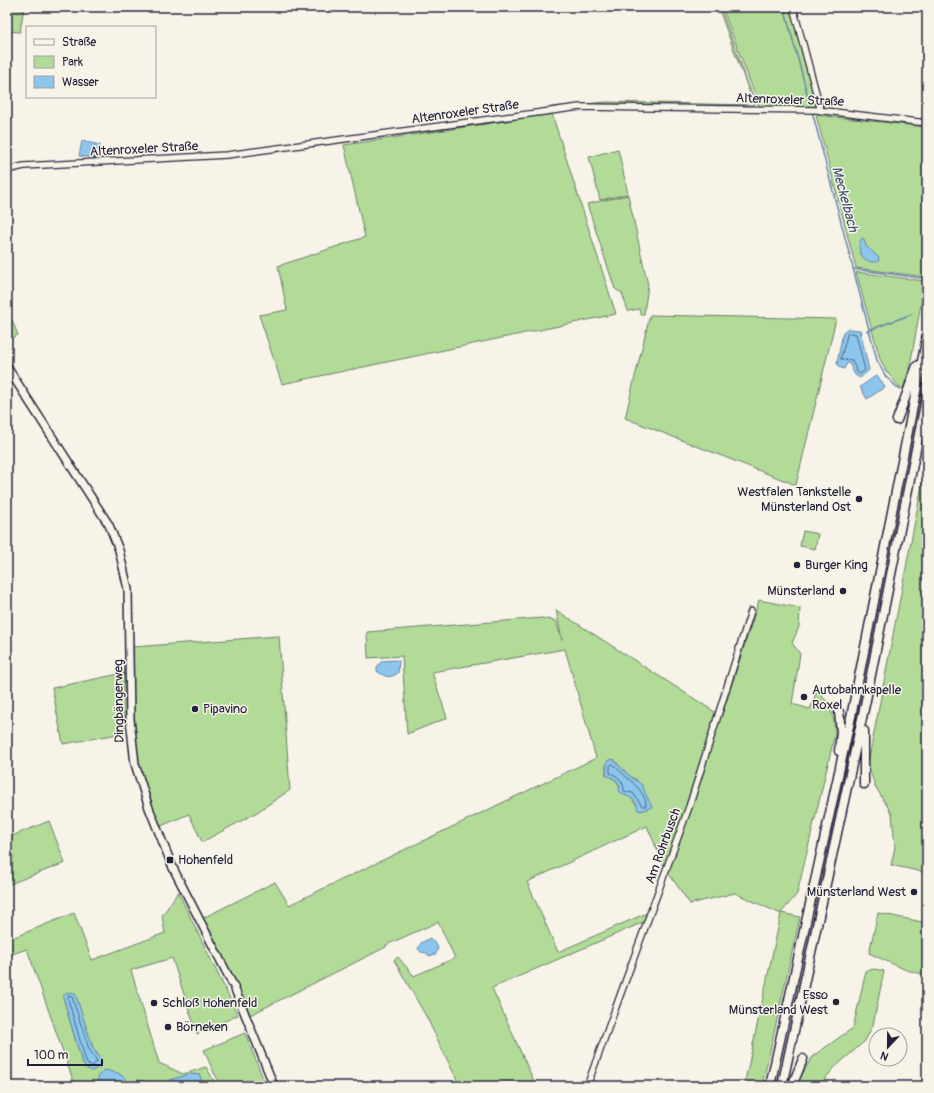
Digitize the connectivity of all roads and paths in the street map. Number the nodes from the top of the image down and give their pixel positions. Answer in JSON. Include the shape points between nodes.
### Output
{"nodes":[{"id":1,"x":794,"y":7,"type":"edge"},
{"id":2,"x":819,"y":110,"type":"junction"},
{"id":3,"x":927,"y":123,"type":"edge"},
{"id":4,"x":7,"y":170,"type":"edge"},
{"id":5,"x":926,"y":339,"type":"edge"},
{"id":6,"x":7,"y":367,"type":"edge"},
{"id":7,"x":927,"y":394,"type":"edge"},
{"id":8,"x":897,"y":420,"type":"dead end"},
{"id":9,"x":751,"y":611,"type":"dead end"},
{"id":10,"x":866,"y":700,"type":"junction"},
{"id":11,"x":839,"y":712,"type":"dead end"},
{"id":12,"x":864,"y":784,"type":"dead end"},
{"id":13,"x":837,"y":785,"type":"junction"},
{"id":14,"x":803,"y":1059,"type":"dead end"},
{"id":15,"x":274,"y":1086,"type":"edge"},
{"id":16,"x":587,"y":1086,"type":"edge"},
{"id":17,"x":770,"y":1086,"type":"edge"},
{"id":18,"x":782,"y":1086,"type":"edge"},
{"id":19,"x":792,"y":1086,"type":"edge"}],
"edges":[{"from":1,"to":2,"type":"street"},
{"from":2,"to":3,"type":"street","name":"Altenroxeler Straße"},
{"from":2,"to":4,"type":"street","name":"Altenroxeler Straße","via":[[580,106],[227,155],[24,166]]},
{"from":5,"to":8,"type":"highway"},
{"from":5,"to":13,"type":"highway"},
{"from":6,"to":15,"type":"main road","name":"Dingbängerweg","via":[[109,525],[119,550],[129,602],[130,719],[135,764],[149,808],[174,868],[234,987]]},
{"from":7,"to":10,"type":"highway"},
{"from":9,"to":16,"type":"street","name":"Am Rohrbusch","via":[[689,807]]},
{"from":10,"to":12,"type":"highway"},
{"from":10,"to":18,"type":"highway"},
{"from":11,"to":13,"type":"highway","via":[[841,732]]},
{"from":13,"to":17,"type":"highway"},
{"from":14,"to":19,"type":"highway"}]}
